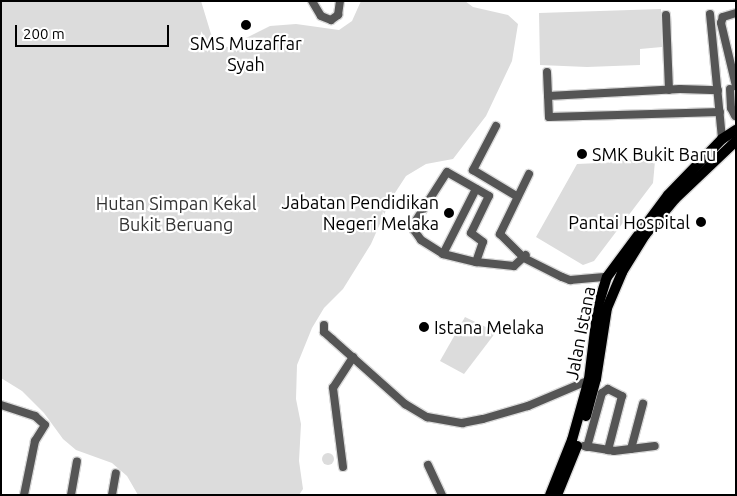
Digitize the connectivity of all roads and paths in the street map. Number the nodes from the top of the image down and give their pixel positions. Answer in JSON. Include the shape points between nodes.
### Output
{"nodes":[{"id":1,"x":312,"y":1,"type":"edge"},
{"id":2,"x":340,"y":1,"type":"edge"},
{"id":3,"x":736,"y":13,"type":"edge"},
{"id":4,"x":666,"y":14,"type":"dead end"},
{"id":5,"x":710,"y":14,"type":"dead end"},
{"id":6,"x":547,"y":72,"type":"dead end"},
{"id":7,"x":734,"y":87,"type":"edge"},
{"id":8,"x":669,"y":90,"type":"junction"},
{"id":9,"x":718,"y":91,"type":"junction"},
{"id":10,"x":548,"y":96,"type":"junction"},
{"id":11,"x":720,"y":112,"type":"junction"},
{"id":12,"x":735,"y":115,"type":"edge"},
{"id":13,"x":721,"y":121,"type":"junction"},
{"id":14,"x":496,"y":126,"type":"dead end"},
{"id":15,"x":736,"y":130,"type":"edge"},
{"id":16,"x":722,"y":139,"type":"junction"},
{"id":17,"x":736,"y":141,"type":"edge"},
{"id":18,"x":529,"y":174,"type":"dead end"},
{"id":19,"x":476,"y":189,"type":"junction"},
{"id":20,"x":518,"y":198,"type":"junction"},
{"id":21,"x":636,"y":248,"type":"junction"},
{"id":22,"x":443,"y":254,"type":"junction"},
{"id":23,"x":523,"y":256,"type":"junction"},
{"id":24,"x":476,"y":262,"type":"junction"},
{"id":25,"x":607,"y":277,"type":"junction"},
{"id":26,"x":605,"y":321,"type":"junction"},
{"id":27,"x":324,"y":325,"type":"dead end"},
{"id":28,"x":353,"y":357,"type":"junction"},
{"id":29,"x":592,"y":379,"type":"junction"},
{"id":30,"x":643,"y":404,"type":"dead end"},
{"id":31,"x":1,"y":405,"type":"edge"},
{"id":32,"x":582,"y":446,"type":"junction"},
{"id":33,"x":655,"y":446,"type":"dead end"},
{"id":34,"x":631,"y":449,"type":"junction"},
{"id":35,"x":608,"y":450,"type":"junction"},
{"id":36,"x":77,"y":462,"type":"dead end"},
{"id":37,"x":428,"y":465,"type":"dead end"},
{"id":38,"x":342,"y":467,"type":"dead end"},
{"id":39,"x":116,"y":473,"type":"dead end"},
{"id":40,"x":24,"y":495,"type":"edge"},
{"id":41,"x":71,"y":495,"type":"edge"},
{"id":42,"x":112,"y":495,"type":"edge"},
{"id":43,"x":442,"y":495,"type":"edge"},
{"id":44,"x":550,"y":495,"type":"edge"},
{"id":45,"x":557,"y":495,"type":"edge"}],
"edges":[{"from":1,"to":2,"type":"street","via":[[321,16],[331,20],[338,15]]},
{"from":3,"to":7,"type":"street","via":[[723,17],[721,23]]},
{"from":4,"to":8,"type":"street"},
{"from":5,"to":9,"type":"street"},
{"from":6,"to":10,"type":"street"},
{"from":7,"to":9,"type":"street"},
{"from":7,"to":12,"type":"street","via":[[731,108]]},
{"from":8,"to":9,"type":"street"},
{"from":8,"to":10,"type":"street"},
{"from":9,"to":11,"type":"street"},
{"from":10,"to":11,"type":"street","via":[[548,117]]},
{"from":11,"to":13,"type":"street"},
{"from":12,"to":13,"type":"street"},
{"from":13,"to":16,"type":"street"},
{"from":14,"to":20,"type":"street","via":[[473,170]]},
{"from":15,"to":16,"type":"main road","name":"Jalan Istana"},
{"from":16,"to":25,"type":"main road","name":"Jalan Istana","via":[[668,195]]},
{"from":17,"to":21,"type":"main road","name":"Jalan Istana","via":[[688,186]]},
{"from":18,"to":20,"type":"street"},
{"from":19,"to":22,"type":"street"},
{"from":19,"to":22,"type":"street","via":[[446,172],[415,222],[414,230],[421,240]]},
{"from":19,"to":24,"type":"street","via":[[490,196],[471,232],[483,242]]},
{"from":20,"to":23,"type":"street","via":[[500,234]]},
{"from":21,"to":25,"type":"main road","via":[[615,275]]},
{"from":21,"to":26,"type":"main road","name":"Jalan Istana","via":[[611,294]]},
{"from":22,"to":24,"type":"street"},
{"from":23,"to":24,"type":"street","via":[[514,266]]},
{"from":23,"to":25,"type":"street","via":[[578,278]]},
{"from":25,"to":26,"type":"main road","via":[[610,286]]},
{"from":25,"to":29,"type":"main road","name":"Jalan Istana","via":[[598,306]]},
{"from":26,"to":29,"type":"main road","name":"Jalan Istana"},
{"from":27,"to":28,"type":"street","via":[[324,332]]},
{"from":28,"to":29,"type":"street","via":[[405,404],[427,417],[462,423],[528,406]]},
{"from":28,"to":38,"type":"street","via":[[333,388]]},
{"from":29,"to":32,"type":"main road","name":"Jalan Istana"},
{"from":29,"to":44,"type":"main road","name":"Jalan Istana"},
{"from":30,"to":34,"type":"street"},
{"from":31,"to":40,"type":"street","via":[[35,416],[45,425],[35,441]]},
{"from":32,"to":35,"type":"street"},
{"from":32,"to":35,"type":"street","via":[[600,398],[608,389],[622,396]]},
{"from":32,"to":45,"type":"main road","name":"Jalan Istana"},
{"from":33,"to":34,"type":"street"},
{"from":34,"to":35,"type":"street"},
{"from":36,"to":41,"type":"street"},
{"from":37,"to":43,"type":"street"},
{"from":39,"to":42,"type":"street"}]}
